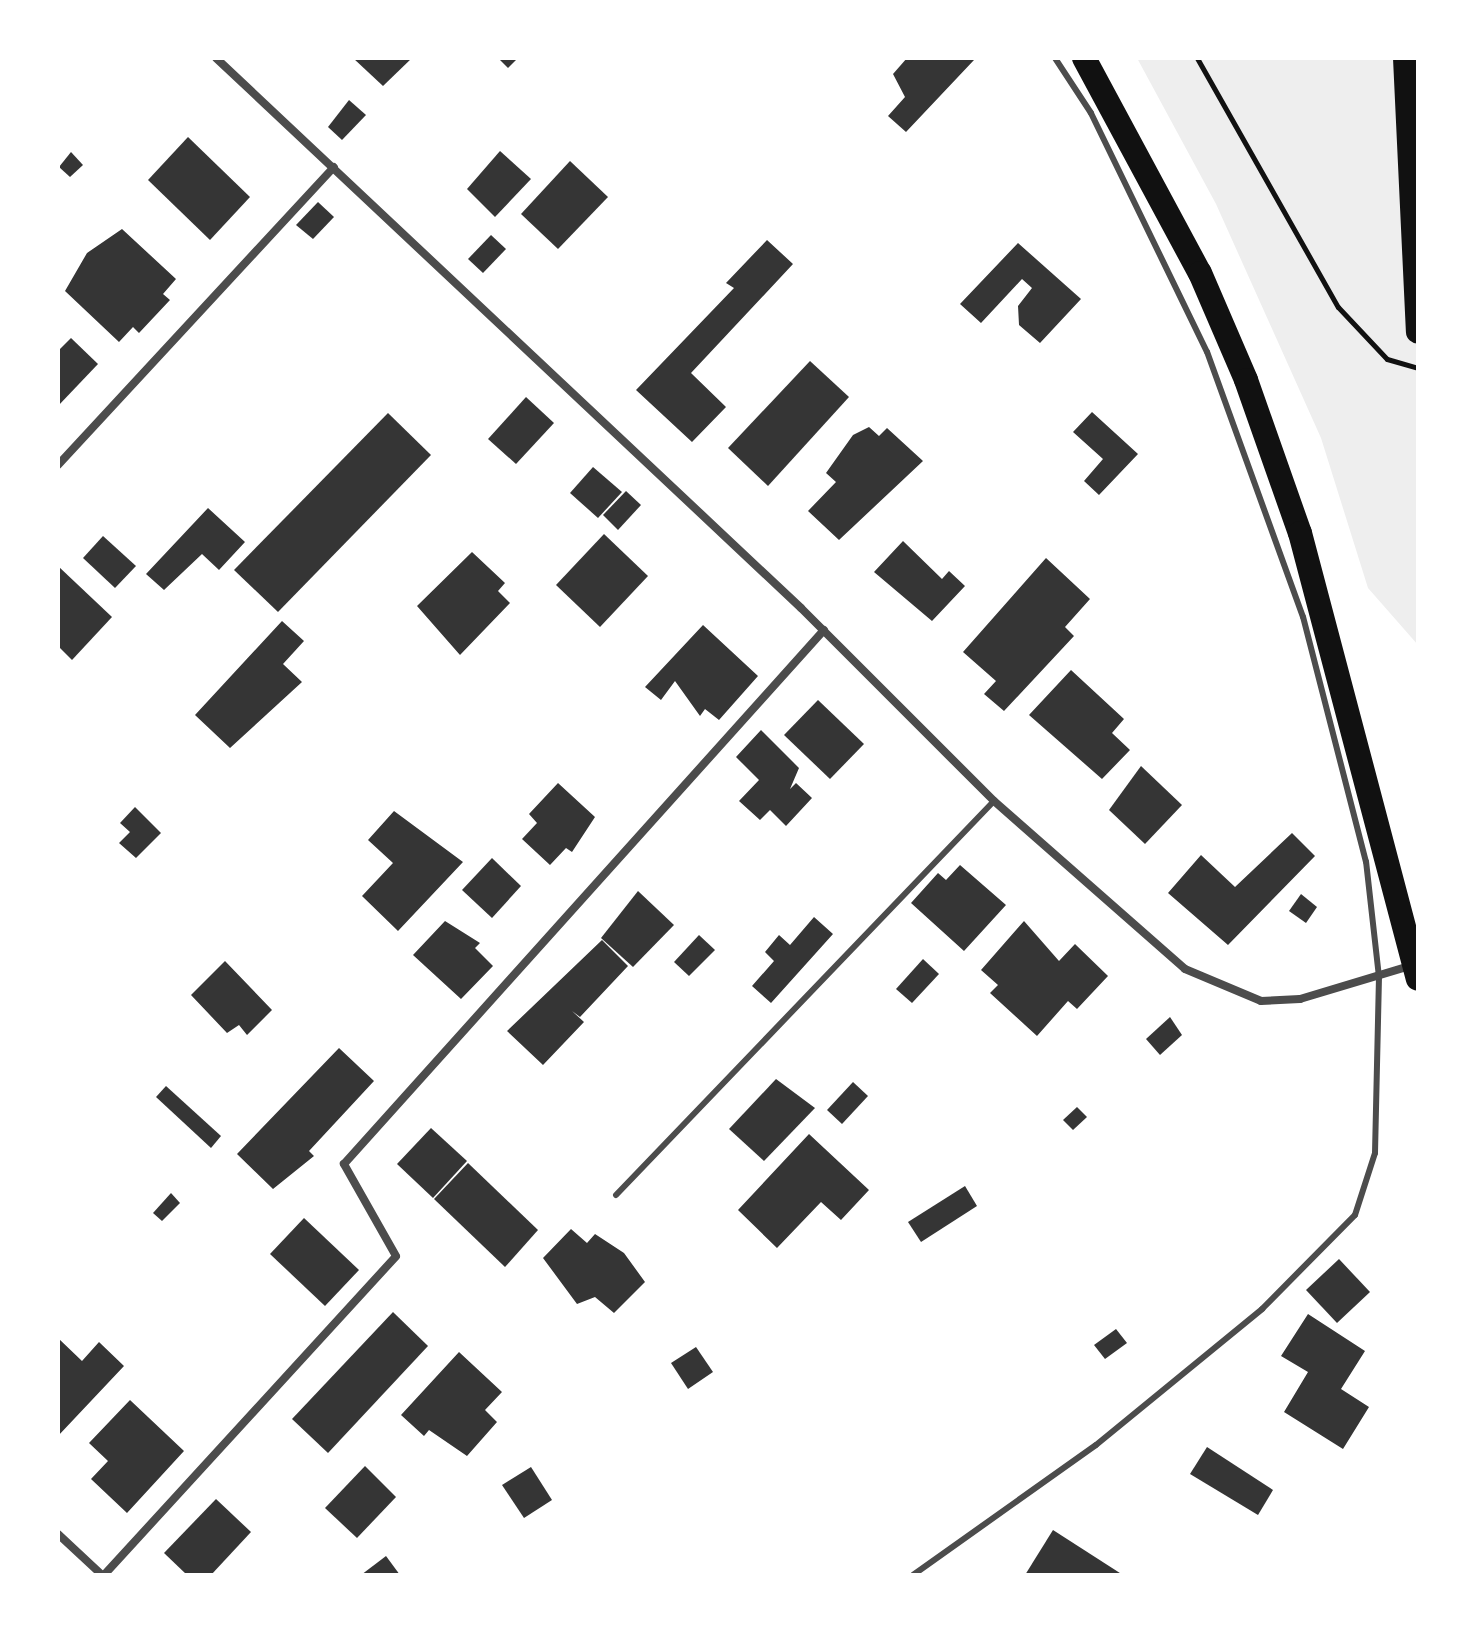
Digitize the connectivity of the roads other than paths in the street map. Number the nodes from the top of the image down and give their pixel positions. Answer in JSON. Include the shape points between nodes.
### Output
{"nodes":[{"id":1,"x":216,"y":58,"type":"edge"},
{"id":2,"x":1055,"y":58,"type":"edge"},
{"id":3,"x":1084,"y":58,"type":"edge"},
{"id":4,"x":1405,"y":58,"type":"edge"},
{"id":5,"x":334,"y":167,"type":"junction"},
{"id":6,"x":1418,"y":332,"type":"edge"},
{"id":7,"x":58,"y":465,"type":"edge"},
{"id":8,"x":824,"y":630,"type":"junction"},
{"id":9,"x":994,"y":801,"type":"junction"},
{"id":10,"x":1418,"y":964,"type":"edge"},
{"id":11,"x":1379,"y":977,"type":"junction"},
{"id":12,"x":1418,"y":979,"type":"edge"},
{"id":13,"x":616,"y":1195,"type":"dead end"},
{"id":14,"x":58,"y":1534,"type":"edge"},
{"id":15,"x":103,"y":1575,"type":"edge"},
{"id":16,"x":913,"y":1575,"type":"edge"}],
"edges":[{"from":1,"to":5,"type":"street"},
{"from":2,"to":11,"type":"lane","via":[[1091,113],[1207,352],[1298,602],[1366,862]]},
{"from":3,"to":12,"type":"highway","via":[[1200,273],[1246,380],[1300,533]]},
{"from":4,"to":6,"type":"highway"},
{"from":5,"to":7,"type":"street"},
{"from":5,"to":8,"type":"street"},
{"from":8,"to":9,"type":"street"},
{"from":8,"to":15,"type":"street","via":[[344,1164],[396,1256]]},
{"from":9,"to":11,"type":"street","via":[[1185,969],[1225,991],[1261,1001],[1300,999]]},
{"from":9,"to":13,"type":"lane"},
{"from":10,"to":11,"type":"street"},
{"from":11,"to":16,"type":"lane","via":[[1375,1153],[1355,1215],[1262,1309],[1108,1435]]},
{"from":14,"to":15,"type":"street"}]}
